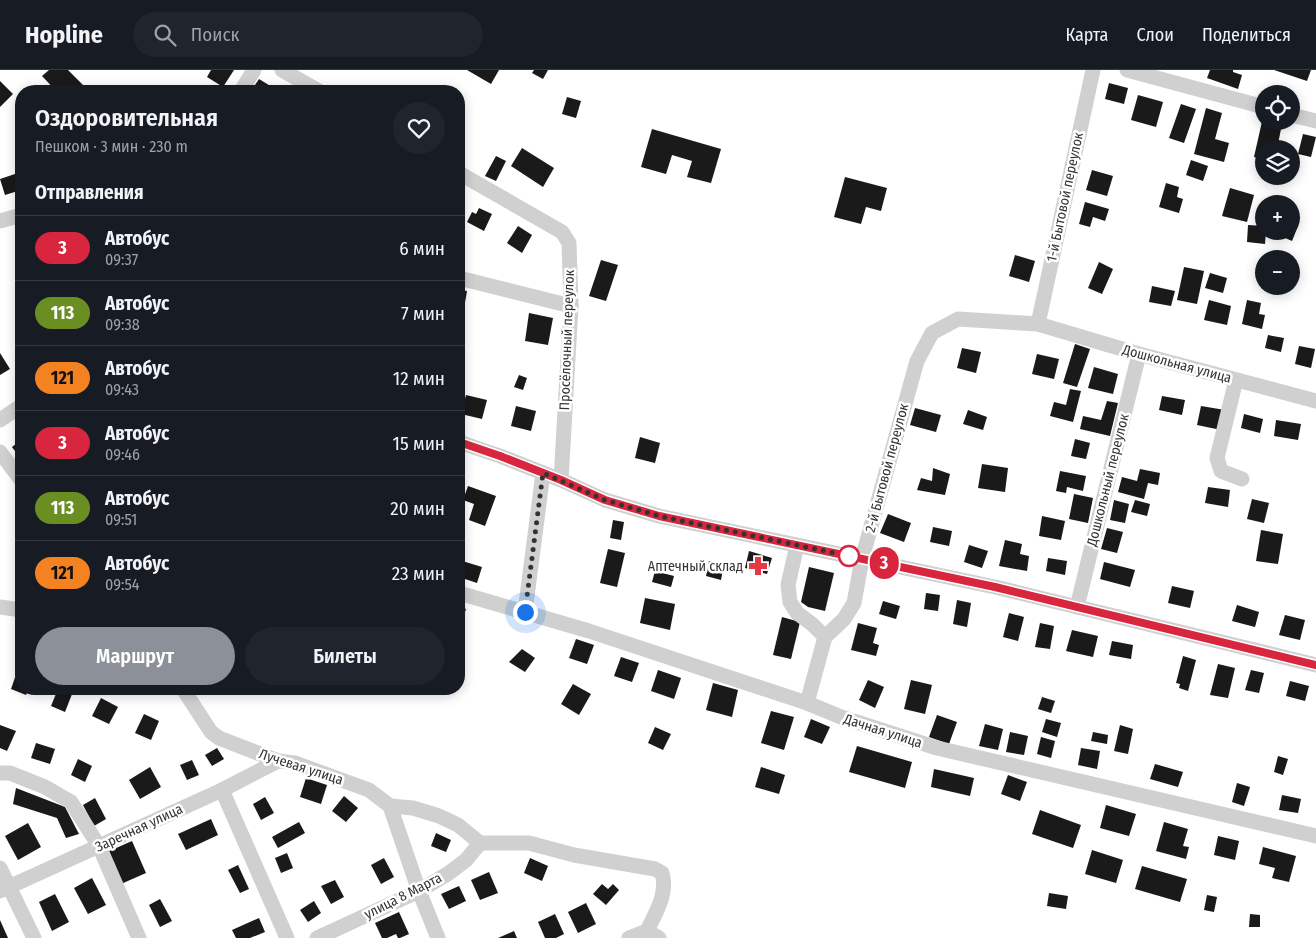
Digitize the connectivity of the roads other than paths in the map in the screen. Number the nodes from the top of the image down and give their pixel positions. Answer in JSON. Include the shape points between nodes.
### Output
{"nodes":[{"id":1,"x":254,"y":70,"type":"edge"},
{"id":2,"x":282,"y":70,"type":"edge"},
{"id":3,"x":1093,"y":70,"type":"edge"},
{"id":4,"x":1127,"y":70,"type":"edge"},
{"id":5,"x":245,"y":85,"type":"edge"},
{"id":6,"x":308,"y":85,"type":"edge"},
{"id":7,"x":1255,"y":105,"type":"edge"},
{"id":8,"x":1300,"y":117,"type":"edge"},
{"id":9,"x":1316,"y":121,"type":"edge"},
{"id":10,"x":465,"y":176,"type":"edge"},
{"id":11,"x":15,"y":217,"type":"edge"},
{"id":12,"x":0,"y":221,"type":"edge"},
{"id":13,"x":465,"y":280,"type":"edge"},
{"id":14,"x":571,"y":306,"type":"junction"},
{"id":15,"x":1038,"y":324,"type":"junction"},
{"id":16,"x":1139,"y":354,"type":"junction"},
{"id":17,"x":1236,"y":380,"type":"junction"},
{"id":18,"x":1316,"y":402,"type":"edge"},
{"id":19,"x":15,"y":410,"type":"edge"},
{"id":20,"x":0,"y":420,"type":"edge"},
{"id":21,"x":465,"y":444,"type":"edge"},
{"id":22,"x":0,"y":452,"type":"edge"},
{"id":23,"x":15,"y":472,"type":"edge"},
{"id":24,"x":543,"y":473,"type":"junction"},
{"id":25,"x":1242,"y":479,"type":"dead end"},
{"id":26,"x":561,"y":480,"type":"junction"},
{"id":27,"x":797,"y":545,"type":"junction"},
{"id":28,"x":862,"y":559,"type":"junction"},
{"id":29,"x":465,"y":594,"type":"edge"},
{"id":30,"x":1077,"y":606,"type":"junction"},
{"id":31,"x":0,"y":607,"type":"edge"},
{"id":32,"x":15,"y":609,"type":"edge"},
{"id":33,"x":525,"y":612,"type":"junction"},
{"id":34,"x":825,"y":637,"type":"junction"},
{"id":35,"x":1316,"y":666,"type":"edge"},
{"id":36,"x":186,"y":695,"type":"edge"},
{"id":37,"x":806,"y":702,"type":"junction"},
{"id":38,"x":278,"y":761,"type":"junction"},
{"id":39,"x":0,"y":773,"type":"edge"},
{"id":40,"x":222,"y":790,"type":"junction"},
{"id":41,"x":390,"y":806,"type":"junction"},
{"id":42,"x":1316,"y":836,"type":"edge"},
{"id":43,"x":480,"y":842,"type":"junction"},
{"id":44,"x":99,"y":846,"type":"junction"},
{"id":45,"x":0,"y":868,"type":"edge"},
{"id":46,"x":5,"y":889,"type":"edge"},
{"id":47,"x":419,"y":891,"type":"junction"},
{"id":48,"x":653,"y":934,"type":"edge"},
{"id":49,"x":34,"y":938,"type":"edge"},
{"id":50,"x":139,"y":938,"type":"edge"},
{"id":51,"x":287,"y":938,"type":"edge"},
{"id":52,"x":317,"y":938,"type":"edge"},
{"id":53,"x":438,"y":938,"type":"edge"},
{"id":54,"x":628,"y":938,"type":"edge"}],
"edges":[{"from":1,"to":5,"type":"street"},
{"from":2,"to":6,"type":"street"},
{"from":3,"to":15,"type":"street","name":"1-й Бытовой переулок"},
{"from":4,"to":7,"type":"street"},
{"from":8,"to":9,"type":"street"},
{"from":10,"to":14,"type":"street","name":"Просёлочный переулок","via":[[562,232],[569,242]]},
{"from":11,"to":12,"type":"street"},
{"from":13,"to":14,"type":"street"},
{"from":14,"to":26,"type":"street","name":"Просёлочный переулок"},
{"from":15,"to":16,"type":"street","name":"Дошкольная улица"},
{"from":15,"to":28,"type":"street","name":"2-й Бытовой переулок","via":[[958,319],[932,333],[916,361]]},
{"from":16,"to":17,"type":"street","name":"Дошкольная улица"},
{"from":16,"to":30,"type":"street","name":"Дошкольный переулок"},
{"from":17,"to":18,"type":"street","name":"Дошкольная улица"},
{"from":17,"to":25,"type":"street","via":[[1218,458],[1221,471]]},
{"from":19,"to":20,"type":"street"},
{"from":21,"to":24,"type":"street"},
{"from":22,"to":23,"type":"street"},
{"from":24,"to":26,"type":"street"},
{"from":24,"to":33,"type":"street"},
{"from":26,"to":27,"type":"street","via":[[605,500],[659,516]]},
{"from":27,"to":28,"type":"street"},
{"from":27,"to":34,"type":"street","via":[[788,585],[790,602],[797,614]]},
{"from":28,"to":30,"type":"street"},
{"from":28,"to":34,"type":"street","name":"2-й Бытовой переулок","via":[[854,603],[844,619]]},
{"from":29,"to":33,"type":"street","name":"Дачная улица"},
{"from":30,"to":35,"type":"street"},
{"from":31,"to":32,"type":"street"},
{"from":33,"to":37,"type":"street","name":"Дачная улица"},
{"from":34,"to":37,"type":"street"},
{"from":36,"to":38,"type":"street","name":"Лучевая улица","via":[[211,732],[219,738]]},
{"from":37,"to":42,"type":"street","name":"Дачная улица","via":[[841,717],[937,748]]},
{"from":38,"to":40,"type":"street","name":"Заречная улица"},
{"from":38,"to":41,"type":"street","name":"Лучевая улица","via":[[295,763],[369,790]]},
{"from":39,"to":44,"type":"street","via":[[10,773],[45,787],[71,802]]},
{"from":40,"to":44,"type":"street","name":"Заречная улица"},
{"from":40,"to":51,"type":"street"},
{"from":41,"to":43,"type":"street","via":[[413,808],[439,816]]},
{"from":41,"to":47,"type":"street"},
{"from":43,"to":47,"type":"street","name":"улица 8 Марта","via":[[466,860]]},
{"from":43,"to":48,"type":"street","via":[[529,843],[574,855],[655,869],[662,873],[664,880]]},
{"from":44,"to":46,"type":"street","name":"Заречная улица"},
{"from":44,"to":50,"type":"street"},
{"from":45,"to":46,"type":"street"},
{"from":46,"to":49,"type":"street"},
{"from":47,"to":52,"type":"street","name":"улица 8 Марта"},
{"from":47,"to":53,"type":"street"},
{"from":48,"to":54,"type":"street"}]}
